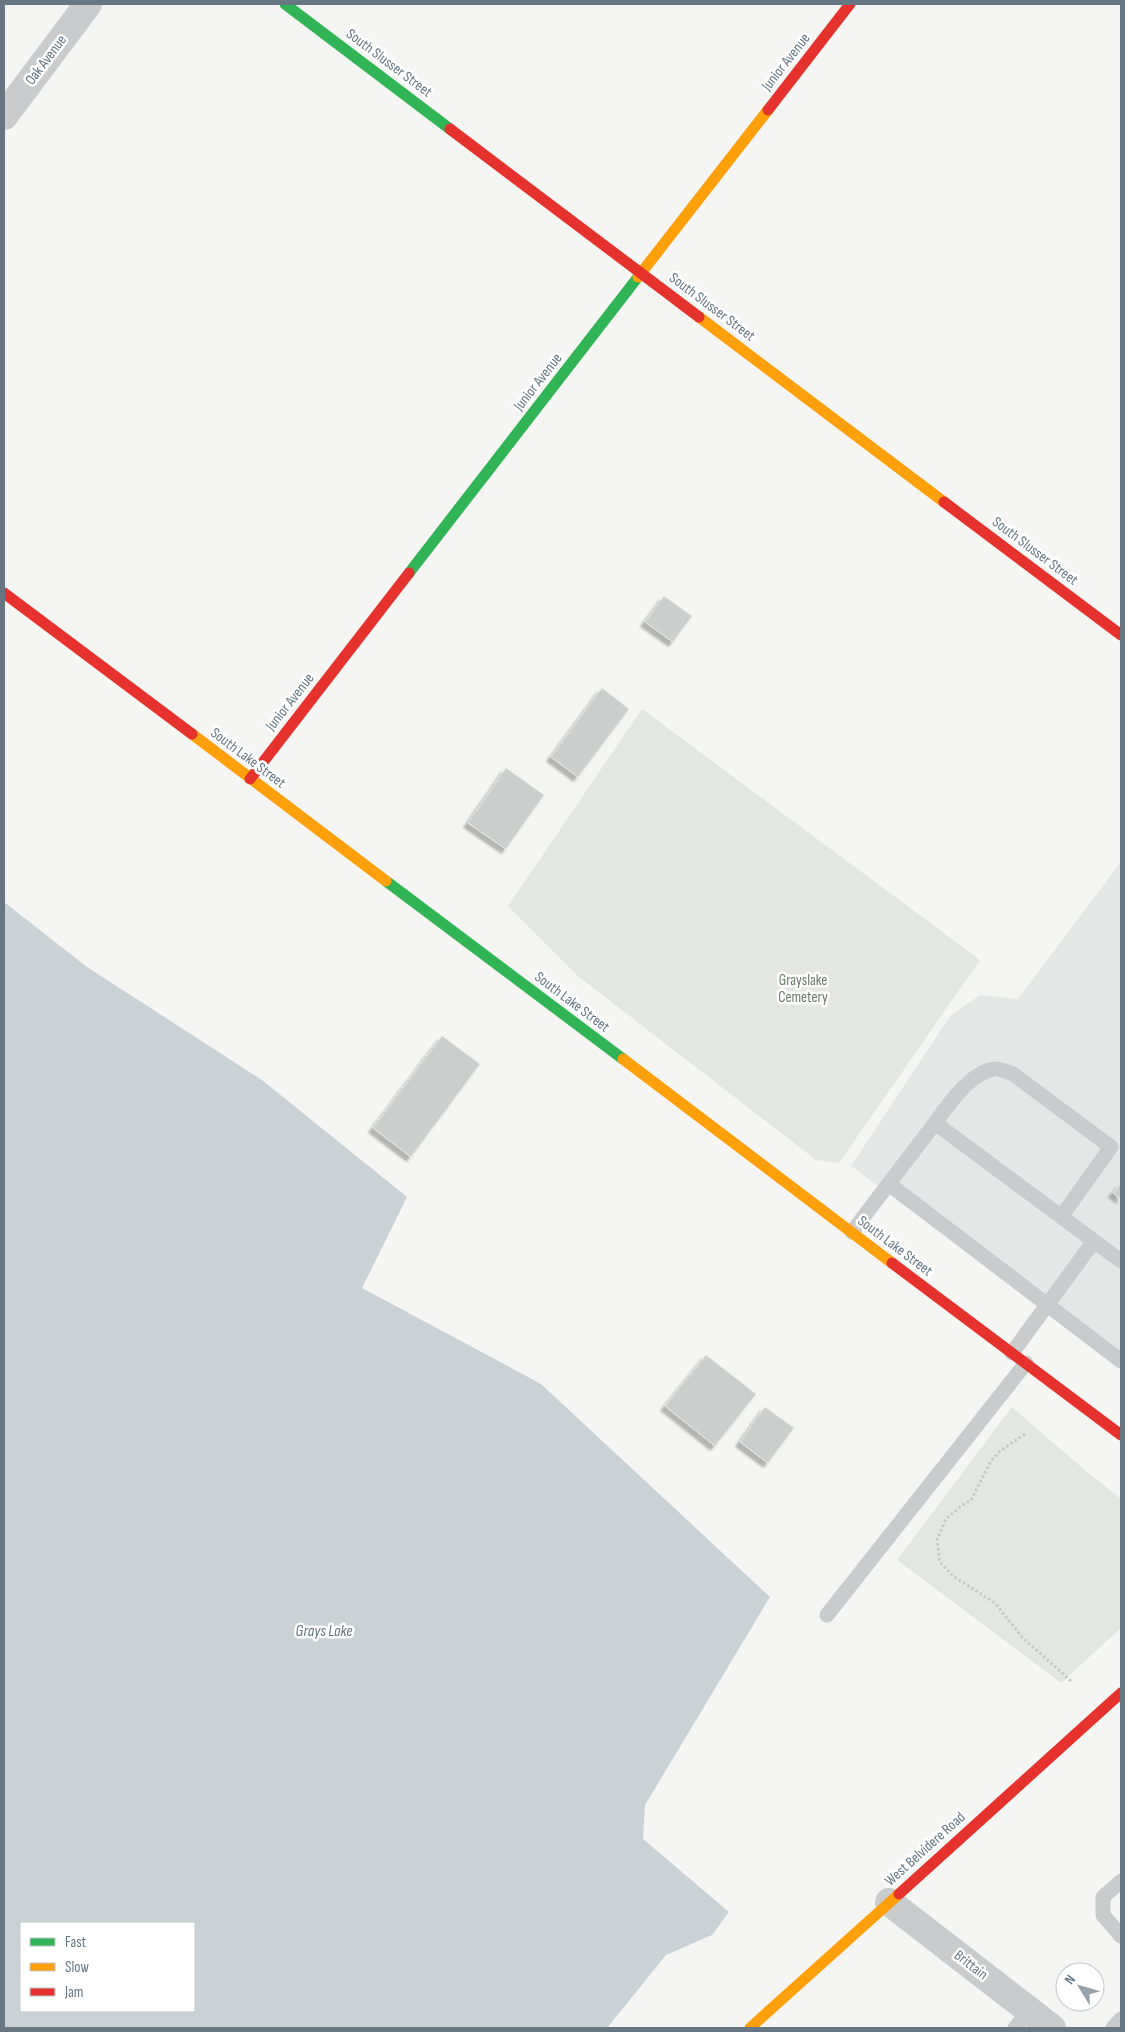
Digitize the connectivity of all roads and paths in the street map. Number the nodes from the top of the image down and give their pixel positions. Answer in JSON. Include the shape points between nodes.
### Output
{"nodes":[{"id":1,"x":88,"y":4,"type":"edge"},
{"id":2,"x":285,"y":4,"type":"edge"},
{"id":3,"x":850,"y":4,"type":"edge"},
{"id":4,"x":4,"y":116,"type":"edge"},
{"id":5,"x":642,"y":273,"type":"junction"},
{"id":6,"x":4,"y":593,"type":"edge"},
{"id":7,"x":1121,"y":635,"type":"edge"},
{"id":8,"x":250,"y":779,"type":"junction"},
{"id":9,"x":934,"y":1123,"type":"junction"},
{"id":10,"x":888,"y":1184,"type":"junction"},
{"id":11,"x":1061,"y":1217,"type":"junction"},
{"id":12,"x":852,"y":1232,"type":"junction"},
{"id":13,"x":1094,"y":1241,"type":"junction"},
{"id":14,"x":1121,"y":1261,"type":"edge"},
{"id":15,"x":1048,"y":1305,"type":"junction"},
{"id":16,"x":1012,"y":1353,"type":"junction"},
{"id":17,"x":1121,"y":1361,"type":"edge"},
{"id":18,"x":1026,"y":1363,"type":"junction"},
{"id":19,"x":1025,"y":1434,"type":"dead end"},
{"id":20,"x":1121,"y":1435,"type":"edge"},
{"id":21,"x":828,"y":1615,"type":"dead end"},
{"id":22,"x":1071,"y":1681,"type":"dead end"},
{"id":23,"x":1121,"y":1693,"type":"edge"},
{"id":24,"x":1121,"y":1881,"type":"edge"},
{"id":25,"x":889,"y":1902,"type":"junction"},
{"id":26,"x":1121,"y":1936,"type":"edge"},
{"id":27,"x":1022,"y":2019,"type":"edge"},
{"id":28,"x":1121,"y":2019,"type":"edge"},
{"id":29,"x":750,"y":2028,"type":"edge"},
{"id":30,"x":1052,"y":2028,"type":"edge"},
{"id":31,"x":1113,"y":2028,"type":"edge"}],
"edges":[{"from":1,"to":4,"type":"street","name":"Oak Avenue"},
{"from":2,"to":5,"type":"street","name":"South Slusser Street"},
{"from":3,"to":5,"type":"street","name":"Junior Avenue"},
{"from":5,"to":7,"type":"street","name":"South Slusser Street"},
{"from":5,"to":8,"type":"street","name":"Junior Avenue"},
{"from":6,"to":8,"type":"street","name":"South Lake Street"},
{"from":8,"to":12,"type":"street","name":"South Lake Street"},
{"from":9,"to":10,"type":"lane"},
{"from":9,"to":11,"type":"lane"},
{"from":9,"to":11,"type":"lane","via":[[974,1078],[994,1069],[1013,1074],[1111,1147]]},
{"from":10,"to":12,"type":"lane"},
{"from":10,"to":15,"type":"lane"},
{"from":11,"to":13,"type":"lane"},
{"from":12,"to":16,"type":"street","name":"South Lake Street"},
{"from":13,"to":14,"type":"lane"},
{"from":13,"to":15,"type":"lane"},
{"from":15,"to":16,"type":"lane"},
{"from":15,"to":17,"type":"lane"},
{"from":16,"to":18,"type":"street","name":"South Lake Street"},
{"from":18,"to":20,"type":"street","name":"South Lake Street"},
{"from":18,"to":21,"type":"lane"},
{"from":19,"to":22,"type":"path","via":[[1000,1450],[971,1500],[946,1519],[937,1540],[940,1562],[953,1576],[995,1603],[1022,1637]]},
{"from":23,"to":25,"type":"street","name":"West Belvidere Road"},
{"from":24,"to":26,"type":"lane","via":[[1103,1897],[1103,1915]]},
{"from":25,"to":27,"type":"street","name":"Brittain"},
{"from":25,"to":29,"type":"street","name":"West Belvidere Road"},
{"from":27,"to":30,"type":"street","name":"Brittain"},
{"from":28,"to":31,"type":"lane"}]}
